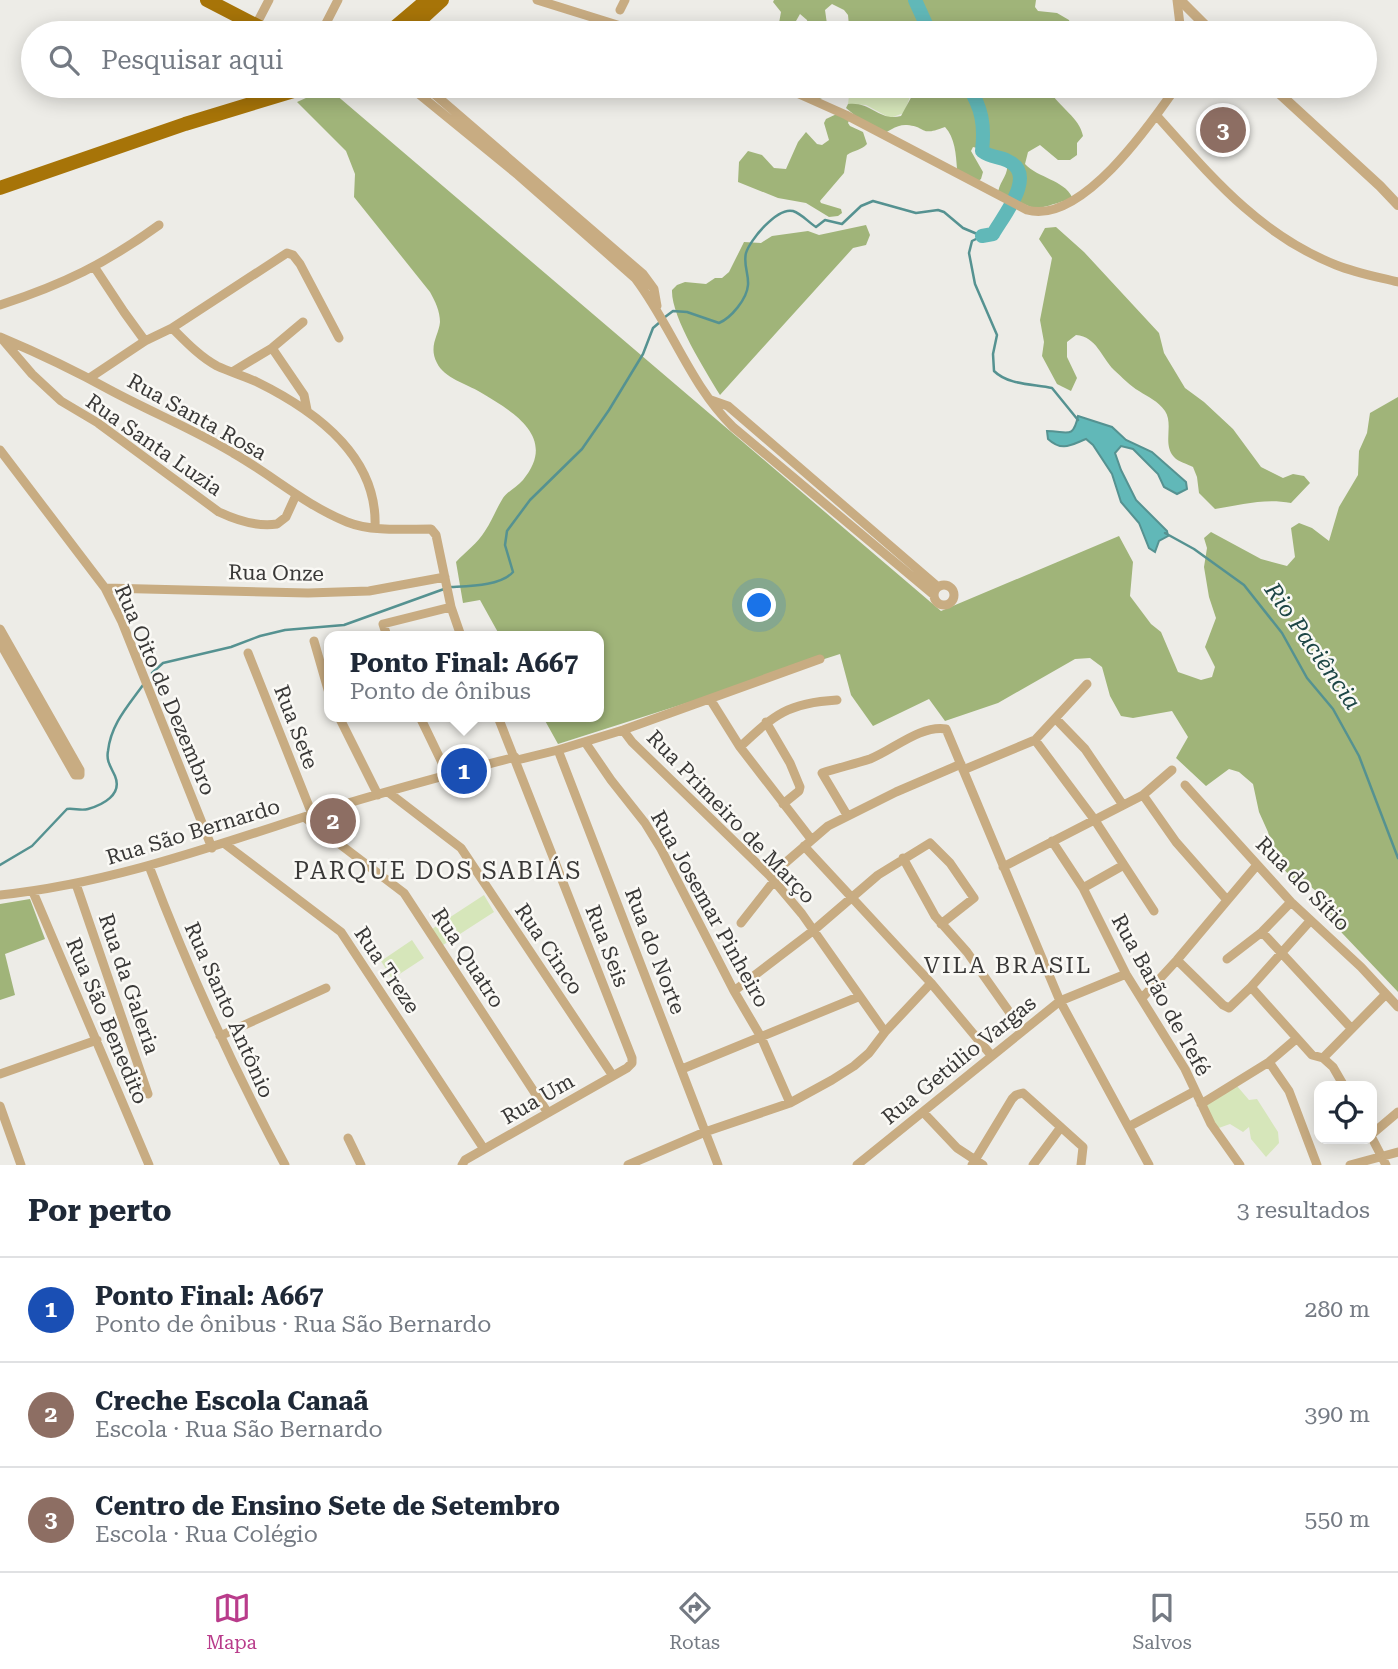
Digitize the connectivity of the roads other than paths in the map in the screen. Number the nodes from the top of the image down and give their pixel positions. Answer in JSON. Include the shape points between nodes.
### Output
{"nodes":[{"id":1,"x":207,"y":0,"type":"edge"},
{"id":2,"x":269,"y":0,"type":"edge"},
{"id":3,"x":338,"y":0,"type":"edge"},
{"id":4,"x":427,"y":0,"type":"edge"},
{"id":5,"x":442,"y":0,"type":"edge"},
{"id":6,"x":537,"y":0,"type":"edge"},
{"id":7,"x":625,"y":0,"type":"edge"},
{"id":8,"x":1179,"y":0,"type":"edge"},
{"id":9,"x":620,"y":10,"type":"dead end"},
{"id":10,"x":247,"y":21,"type":"edge"},
{"id":11,"x":258,"y":21,"type":"edge"},
{"id":12,"x":327,"y":21,"type":"edge"},
{"id":13,"x":402,"y":21,"type":"edge"},
{"id":14,"x":419,"y":21,"type":"edge"},
{"id":15,"x":604,"y":21,"type":"edge"},
{"id":16,"x":1180,"y":21,"type":"edge"},
{"id":17,"x":1201,"y":21,"type":"edge"},
{"id":18,"x":255,"y":98,"type":"edge"},
{"id":19,"x":271,"y":98,"type":"edge"},
{"id":20,"x":429,"y":98,"type":"edge"},
{"id":21,"x":434,"y":98,"type":"edge"},
{"id":22,"x":808,"y":98,"type":"edge"},
{"id":23,"x":1168,"y":98,"type":"edge"},
{"id":24,"x":1284,"y":98,"type":"edge"},
{"id":25,"x":439,"y":104,"type":"junction"},
{"id":26,"x":1156,"y":115,"type":"junction"},
{"id":27,"x":185,"y":124,"type":"junction"},
{"id":28,"x":2,"y":187,"type":"edge"},
{"id":29,"x":1398,"y":205,"type":"edge"},
{"id":30,"x":159,"y":225,"type":"dead end"},
{"id":31,"x":95,"y":268,"type":"junction"},
{"id":32,"x":1398,"y":282,"type":"edge"},
{"id":33,"x":0,"y":305,"type":"edge"},
{"id":34,"x":303,"y":321,"type":"dead end"},
{"id":35,"x":172,"y":328,"type":"junction"},
{"id":36,"x":0,"y":337,"type":"edge"},
{"id":37,"x":339,"y":338,"type":"dead end"},
{"id":38,"x":145,"y":341,"type":"junction"},
{"id":39,"x":272,"y":348,"type":"junction"},
{"id":40,"x":232,"y":372,"type":"junction"},
{"id":41,"x":91,"y":377,"type":"junction"},
{"id":42,"x":307,"y":410,"type":"junction"},
{"id":43,"x":0,"y":450,"type":"edge"},
{"id":44,"x":296,"y":495,"type":"junction"},
{"id":45,"x":375,"y":527,"type":"junction"},
{"id":46,"x":446,"y":580,"type":"junction"},
{"id":47,"x":105,"y":588,"type":"junction"},
{"id":48,"x":936,"y":591,"type":"dead end"},
{"id":49,"x":451,"y":607,"type":"junction"},
{"id":50,"x":0,"y":629,"type":"edge"},
{"id":51,"x":385,"y":631,"type":"edge"},
{"id":52,"x":459,"y":631,"type":"edge"},
{"id":53,"x":314,"y":641,"type":"dead end"},
{"id":54,"x":0,"y":643,"type":"edge"},
{"id":55,"x":248,"y":653,"type":"dead end"},
{"id":56,"x":820,"y":659,"type":"dead end"},
{"id":57,"x":324,"y":676,"type":"edge"},
{"id":58,"x":1087,"y":684,"type":"dead end"},
{"id":59,"x":710,"y":699,"type":"junction"},
{"id":60,"x":837,"y":700,"type":"dead end"},
{"id":61,"x":1056,"y":719,"type":"junction"},
{"id":62,"x":342,"y":722,"type":"edge"},
{"id":63,"x":422,"y":722,"type":"edge"},
{"id":64,"x":500,"y":722,"type":"edge"},
{"id":65,"x":766,"y":722,"type":"junction"},
{"id":66,"x":623,"y":730,"type":"junction"},
{"id":67,"x":1035,"y":740,"type":"junction"},
{"id":68,"x":585,"y":742,"type":"junction"},
{"id":69,"x":740,"y":747,"type":"junction"},
{"id":70,"x":558,"y":750,"type":"junction"},
{"id":71,"x":516,"y":759,"type":"junction"},
{"id":72,"x":962,"y":767,"type":"junction"},
{"id":73,"x":1172,"y":770,"type":"dead end"},
{"id":74,"x":448,"y":775,"type":"junction"},
{"id":75,"x":1185,"y":785,"type":"dead end"},
{"id":76,"x":383,"y":793,"type":"junction"},
{"id":77,"x":1143,"y":795,"type":"junction"},
{"id":78,"x":783,"y":804,"type":"junction"},
{"id":79,"x":1123,"y":805,"type":"junction"},
{"id":80,"x":847,"y":815,"type":"junction"},
{"id":81,"x":308,"y":816,"type":"junction"},
{"id":82,"x":1094,"y":820,"type":"junction"},
{"id":83,"x":811,"y":839,"type":"junction"},
{"id":84,"x":1052,"y":841,"type":"junction"},
{"id":85,"x":225,"y":844,"type":"junction"},
{"id":86,"x":804,"y":846,"type":"junction"},
{"id":87,"x":212,"y":848,"type":"junction"},
{"id":88,"x":903,"y":858,"type":"junction"},
{"id":89,"x":149,"y":866,"type":"junction"},
{"id":90,"x":1122,"y":866,"type":"junction"},
{"id":91,"x":1257,"y":866,"type":"junction"},
{"id":92,"x":1003,"y":867,"type":"junction"},
{"id":93,"x":772,"y":879,"type":"junction"},
{"id":94,"x":76,"y":884,"type":"junction"},
{"id":95,"x":1083,"y":888,"type":"junction"},
{"id":96,"x":33,"y":892,"type":"junction"},
{"id":97,"x":0,"y":895,"type":"edge"},
{"id":98,"x":851,"y":897,"type":"junction"},
{"id":99,"x":1227,"y":900,"type":"junction"},
{"id":100,"x":1292,"y":902,"type":"junction"},
{"id":101,"x":1154,"y":912,"type":"dead end"},
{"id":102,"x":1310,"y":921,"type":"junction"},
{"id":103,"x":741,"y":923,"type":"dead end"},
{"id":104,"x":941,"y":924,"type":"junction"},
{"id":105,"x":814,"y":930,"type":"junction"},
{"id":106,"x":1262,"y":932,"type":"junction"},
{"id":107,"x":1282,"y":953,"type":"junction"},
{"id":108,"x":1227,"y":959,"type":"dead end"},
{"id":109,"x":1177,"y":960,"type":"junction"},
{"id":110,"x":1126,"y":974,"type":"junction"},
{"id":111,"x":931,"y":983,"type":"junction"},
{"id":112,"x":1251,"y":987,"type":"junction"},
{"id":113,"x":326,"y":988,"type":"dead end"},
{"id":114,"x":734,"y":991,"type":"junction"},
{"id":115,"x":1385,"y":994,"type":"junction"},
{"id":116,"x":858,"y":996,"type":"junction"},
{"id":117,"x":1142,"y":998,"type":"junction"},
{"id":118,"x":1060,"y":1001,"type":"junction"},
{"id":119,"x":1398,"y":1007,"type":"edge"},
{"id":120,"x":1351,"y":1028,"type":"junction"},
{"id":121,"x":1022,"y":1030,"type":"junction"},
{"id":122,"x":885,"y":1032,"type":"junction"},
{"id":123,"x":220,"y":1036,"type":"junction"},
{"id":124,"x":761,"y":1037,"type":"junction"},
{"id":125,"x":1296,"y":1039,"type":"junction"},
{"id":126,"x":97,"y":1040,"type":"junction"},
{"id":127,"x":991,"y":1055,"type":"junction"},
{"id":128,"x":1323,"y":1058,"type":"junction"},
{"id":129,"x":1269,"y":1062,"type":"junction"},
{"id":130,"x":627,"y":1068,"type":"joint"},
{"id":131,"x":682,"y":1069,"type":"junction"},
{"id":132,"x":0,"y":1073,"type":"edge"},
{"id":133,"x":613,"y":1076,"type":"junction"},
{"id":134,"x":1341,"y":1081,"type":"edge"},
{"id":135,"x":1195,"y":1091,"type":"junction"},
{"id":136,"x":148,"y":1094,"type":"dead end"},
{"id":137,"x":790,"y":1102,"type":"junction"},
{"id":138,"x":1201,"y":1104,"type":"junction"},
{"id":139,"x":0,"y":1106,"type":"edge"},
{"id":140,"x":923,"y":1112,"type":"junction"},
{"id":141,"x":1398,"y":1112,"type":"edge"},
{"id":142,"x":548,"y":1113,"type":"junction"},
{"id":143,"x":1130,"y":1126,"type":"junction"},
{"id":144,"x":1061,"y":1127,"type":"junction"},
{"id":145,"x":1377,"y":1131,"type":"edge"},
{"id":146,"x":705,"y":1132,"type":"junction"},
{"id":147,"x":348,"y":1139,"type":"dead end"},
{"id":148,"x":1376,"y":1144,"type":"edge"},
{"id":149,"x":484,"y":1149,"type":"junction"},
{"id":150,"x":1398,"y":1152,"type":"edge"},
{"id":151,"x":1384,"y":1161,"type":"edge"},
{"id":152,"x":463,"y":1162,"type":"edge"},
{"id":153,"x":976,"y":1164,"type":"edge"},
{"id":154,"x":21,"y":1165,"type":"edge"},
{"id":155,"x":149,"y":1165,"type":"edge"},
{"id":156,"x":285,"y":1165,"type":"edge"},
{"id":157,"x":360,"y":1165,"type":"edge"},
{"id":158,"x":628,"y":1165,"type":"edge"},
{"id":159,"x":718,"y":1165,"type":"edge"},
{"id":160,"x":857,"y":1165,"type":"edge"},
{"id":161,"x":1033,"y":1165,"type":"edge"},
{"id":162,"x":1081,"y":1165,"type":"edge"},
{"id":163,"x":1149,"y":1165,"type":"edge"},
{"id":164,"x":1240,"y":1165,"type":"edge"},
{"id":165,"x":1317,"y":1165,"type":"edge"},
{"id":166,"x":1350,"y":1165,"type":"edge"}],
"edges":[{"from":1,"to":10,"type":"main road"},
{"from":2,"to":11,"type":"street"},
{"from":3,"to":12,"type":"street"},
{"from":4,"to":13,"type":"main road"},
{"from":5,"to":14,"type":"main road"},
{"from":6,"to":15,"type":"street"},
{"from":7,"to":9,"type":"street"},
{"from":8,"to":16,"type":"street"},
{"from":8,"to":17,"type":"street"},
{"from":18,"to":27,"type":"main road"},
{"from":19,"to":27,"type":"main road"},
{"from":20,"to":25,"type":"street"},
{"from":21,"to":25,"type":"street"},
{"from":22,"to":26,"type":"street","via":[[1016,205],[1041,213],[1064,207],[1087,193]]},
{"from":23,"to":26,"type":"street"},
{"from":24,"to":29,"type":"street"},
{"from":25,"to":48,"type":"street","via":[[574,219],[635,278],[709,400],[733,427]]},
{"from":26,"to":32,"type":"street","via":[[1226,192],[1273,231],[1335,264]]},
{"from":27,"to":28,"type":"main road"},
{"from":30,"to":31,"type":"street"},
{"from":31,"to":33,"type":"street"},
{"from":31,"to":38,"type":"street"},
{"from":34,"to":39,"type":"street"},
{"from":35,"to":37,"type":"street","via":[[287,253],[300,264]]},
{"from":35,"to":38,"type":"street"},
{"from":35,"to":40,"type":"street","via":[[209,361]]},
{"from":36,"to":41,"type":"street","name":"Rua Santa Rosa"},
{"from":36,"to":44,"type":"street","name":"Rua Santa Luzia","via":[[61,401],[219,512],[233,519],[277,524],[286,517]]},
{"from":38,"to":41,"type":"street"},
{"from":39,"to":40,"type":"street"},
{"from":39,"to":42,"type":"street","via":[[304,395]]},
{"from":40,"to":42,"type":"street"},
{"from":41,"to":44,"type":"street","name":"Rua Santa Rosa","via":[[236,454]]},
{"from":42,"to":45,"type":"street","via":[[359,466],[372,491]]},
{"from":43,"to":47,"type":"street","name":"Rua Oito de Dezembro"},
{"from":44,"to":45,"type":"street","name":"Rua Santa Rosa","via":[[349,523]]},
{"from":45,"to":46,"type":"street","name":"Rua Santa Rosa","via":[[431,529]]},
{"from":46,"to":47,"type":"street","name":"Rua Onze","via":[[369,591],[308,593]]},
{"from":46,"to":49,"type":"street"},
{"from":47,"to":87,"type":"street","name":"Rua Oito de Dezembro"},
{"from":49,"to":51,"type":"street","via":[[383,624]]},
{"from":49,"to":52,"type":"street"},
{"from":50,"to":54,"type":"street","via":[[80,775],[75,775]]},
{"from":53,"to":57,"type":"street"},
{"from":55,"to":81,"type":"street","name":"Rua Sete"},
{"from":56,"to":59,"type":"street","name":"Rua São Bernardo"},
{"from":58,"to":61,"type":"street"},
{"from":59,"to":66,"type":"street","name":"Rua São Bernardo"},
{"from":59,"to":69,"type":"street"},
{"from":60,"to":65,"type":"street","via":[[801,704]]},
{"from":61,"to":67,"type":"street"},
{"from":61,"to":79,"type":"street","via":[[1096,762]]},
{"from":62,"to":76,"type":"street"},
{"from":63,"to":74,"type":"street"},
{"from":64,"to":71,"type":"street","name":"Rua Seis"},
{"from":65,"to":69,"type":"street"},
{"from":65,"to":78,"type":"street","via":[[800,787]]},
{"from":66,"to":68,"type":"street","name":"Rua São Bernardo"},
{"from":66,"to":93,"type":"street","name":"Rua Primeiro de Março"},
{"from":67,"to":72,"type":"street"},
{"from":67,"to":82,"type":"street"},
{"from":68,"to":70,"type":"street","name":"Rua São Bernardo"},
{"from":68,"to":114,"type":"street","name":"Rua Josemar Pinheiro","via":[[650,831]]},
{"from":69,"to":78,"type":"street"},
{"from":70,"to":71,"type":"street","name":"Rua São Bernardo"},
{"from":70,"to":131,"type":"street","name":"Rua do Norte"},
{"from":71,"to":74,"type":"street","name":"Rua São Bernardo"},
{"from":71,"to":130,"type":"street","name":"Rua Seis","via":[[632,1058]]},
{"from":72,"to":80,"type":"street"},
{"from":72,"to":80,"type":"street","via":[[943,728],[822,773]]},
{"from":72,"to":92,"type":"street"},
{"from":73,"to":77,"type":"street"},
{"from":74,"to":76,"type":"street","name":"Rua São Bernardo"},
{"from":75,"to":91,"type":"street","name":"Rua do Sítio"},
{"from":76,"to":81,"type":"street","name":"Rua São Bernardo"},
{"from":76,"to":133,"type":"street","name":"Rua Cinco","via":[[461,848]]},
{"from":77,"to":79,"type":"street"},
{"from":77,"to":99,"type":"street","via":[[1176,842]]},
{"from":78,"to":83,"type":"street"},
{"from":79,"to":82,"type":"street"},
{"from":80,"to":83,"type":"street"},
{"from":81,"to":85,"type":"street","name":"Rua São Bernardo"},
{"from":81,"to":142,"type":"street","name":"Rua Quatro","via":[[404,893]]},
{"from":82,"to":84,"type":"street"},
{"from":82,"to":90,"type":"street"},
{"from":83,"to":86,"type":"street"},
{"from":84,"to":92,"type":"street"},
{"from":84,"to":95,"type":"street","name":"Rua Barão de Tefé"},
{"from":85,"to":87,"type":"street","name":"Rua São Bernardo"},
{"from":85,"to":149,"type":"street","name":"Rua Treze","via":[[341,932]]},
{"from":86,"to":93,"type":"street"},
{"from":86,"to":98,"type":"street"},
{"from":87,"to":89,"type":"street","name":"Rua São Bernardo"},
{"from":88,"to":98,"type":"street"},
{"from":88,"to":104,"type":"street"},
{"from":88,"to":104,"type":"street","via":[[933,844],[974,898]]},
{"from":89,"to":94,"type":"street","name":"Rua São Bernardo"},
{"from":89,"to":123,"type":"street","name":"Rua Santo Antônio"},
{"from":90,"to":95,"type":"street"},
{"from":90,"to":101,"type":"street"},
{"from":91,"to":99,"type":"street"},
{"from":91,"to":100,"type":"street","name":"Rua do Sítio"},
{"from":92,"to":118,"type":"street"},
{"from":93,"to":103,"type":"street"},
{"from":93,"to":105,"type":"street","name":"Rua Primeiro de Março"},
{"from":94,"to":96,"type":"street","name":"Rua São Bernardo"},
{"from":94,"to":136,"type":"street","name":"Rua da Galeria"},
{"from":95,"to":110,"type":"street","name":"Rua Barão de Tefé"},
{"from":96,"to":97,"type":"street","name":"Rua São Bernardo"},
{"from":96,"to":126,"type":"street","name":"Rua São Benedito"},
{"from":98,"to":105,"type":"street"},
{"from":98,"to":111,"type":"street"},
{"from":99,"to":109,"type":"street"},
{"from":100,"to":102,"type":"street","name":"Rua do Sítio"},
{"from":100,"to":106,"type":"street"},
{"from":102,"to":107,"type":"street"},
{"from":102,"to":115,"type":"street","name":"Rua do Sítio"},
{"from":104,"to":121,"type":"street","via":[[967,952]]},
{"from":105,"to":114,"type":"street"},
{"from":105,"to":116,"type":"street","name":"Rua Primeiro de Março"},
{"from":106,"to":107,"type":"street"},
{"from":106,"to":108,"type":"street"},
{"from":107,"to":112,"type":"street"},
{"from":107,"to":120,"type":"street"},
{"from":109,"to":112,"type":"street","via":[[1229,1008]]},
{"from":109,"to":117,"type":"street"},
{"from":110,"to":117,"type":"street","name":"Rua Barão de Tefé"},
{"from":110,"to":118,"type":"street","name":"Rua Getúlio Vargas"},
{"from":111,"to":122,"type":"street"},
{"from":111,"to":127,"type":"street"},
{"from":112,"to":125,"type":"street"},
{"from":113,"to":123,"type":"street"},
{"from":114,"to":124,"type":"street","name":"Rua Josemar Pinheiro"},
{"from":115,"to":119,"type":"street","name":"Rua do Sítio"},
{"from":115,"to":120,"type":"street"},
{"from":116,"to":122,"type":"street","name":"Rua Primeiro de Março"},
{"from":116,"to":124,"type":"street"},
{"from":117,"to":135,"type":"street","name":"Rua Barão de Tefé"},
{"from":118,"to":121,"type":"street","name":"Rua Getúlio Vargas"},
{"from":118,"to":143,"type":"street"},
{"from":120,"to":128,"type":"street"},
{"from":121,"to":127,"type":"street","name":"Rua Getúlio Vargas"},
{"from":122,"to":137,"type":"street","via":[[854,1066]]},
{"from":123,"to":156,"type":"street","name":"Rua Santo Antônio"},
{"from":124,"to":131,"type":"street"},
{"from":124,"to":137,"type":"street","name":"Rua Josemar Pinheiro"},
{"from":125,"to":128,"type":"street","via":[[1312,1055]]},
{"from":125,"to":129,"type":"street"},
{"from":126,"to":132,"type":"street"},
{"from":126,"to":155,"type":"street","name":"Rua São Benedito"},
{"from":127,"to":140,"type":"street","name":"Rua Getúlio Vargas"},
{"from":128,"to":134,"type":"street"},
{"from":129,"to":138,"type":"street"},
{"from":129,"to":165,"type":"street","via":[[1289,1091]]},
{"from":130,"to":133,"type":"street","name":"Rua Um"},
{"from":131,"to":146,"type":"street","name":"Rua do Norte"},
{"from":133,"to":142,"type":"street","name":"Rua Um"},
{"from":135,"to":138,"type":"street","name":"Rua Barão de Tefé"},
{"from":135,"to":143,"type":"street"},
{"from":137,"to":146,"type":"street"},
{"from":138,"to":164,"type":"street","name":"Rua Barão de Tefé"},
{"from":139,"to":154,"type":"street"},
{"from":140,"to":153,"type":"street"},
{"from":140,"to":160,"type":"street","name":"Rua Getúlio Vargas"},
{"from":141,"to":145,"type":"street"},
{"from":142,"to":149,"type":"street","name":"Rua Um"},
{"from":143,"to":163,"type":"street"},
{"from":144,"to":153,"type":"street","via":[[1026,1094],[1019,1093]]},
{"from":144,"to":161,"type":"street"},
{"from":144,"to":162,"type":"street","via":[[1083,1147]]},
{"from":146,"to":158,"type":"street"},
{"from":146,"to":159,"type":"street","name":"Rua do Norte"},
{"from":147,"to":157,"type":"street"},
{"from":148,"to":151,"type":"street"},
{"from":149,"to":152,"type":"street","name":"Rua Um"},
{"from":150,"to":151,"type":"street"},
{"from":151,"to":166,"type":"street"}]}
